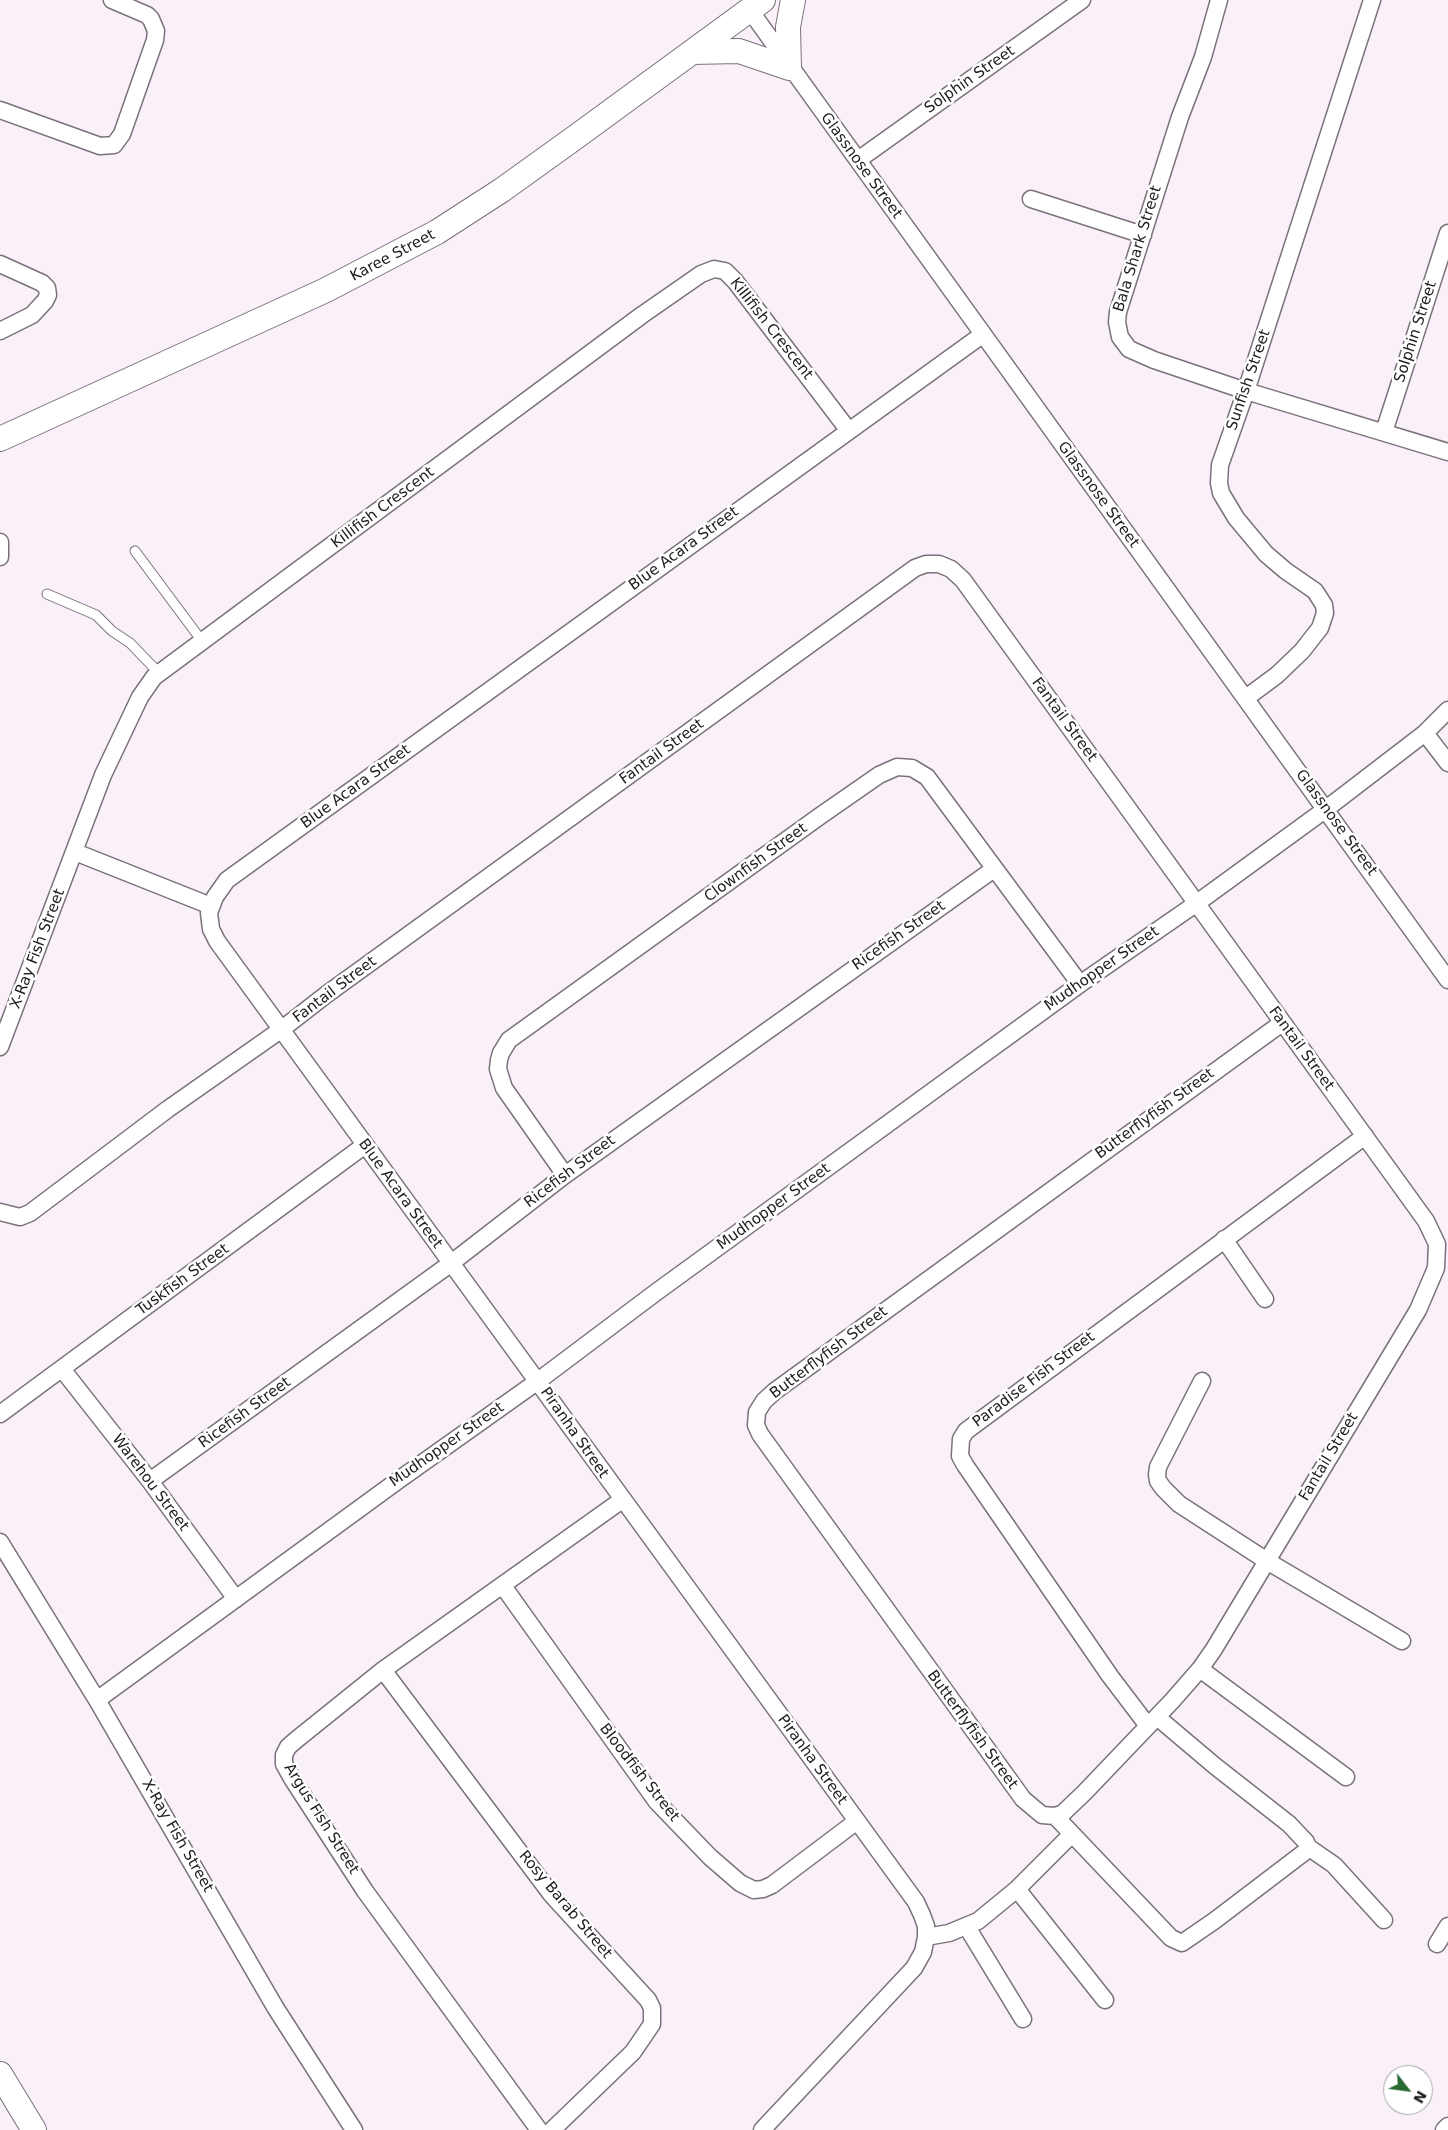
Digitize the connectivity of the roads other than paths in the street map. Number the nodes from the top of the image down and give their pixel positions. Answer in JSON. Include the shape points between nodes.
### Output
{"nodes":[{"id":1,"x":112,"y":0,"type":"edge"},
{"id":2,"x":793,"y":0,"type":"edge"},
{"id":3,"x":1082,"y":0,"type":"edge"},
{"id":4,"x":1220,"y":0,"type":"edge"},
{"id":5,"x":1372,"y":0,"type":"edge"},
{"id":6,"x":756,"y":5,"type":"edge"},
{"id":7,"x":692,"y":52,"type":"junction"},
{"id":8,"x":790,"y":68,"type":"junction"},
{"id":9,"x":0,"y":110,"type":"edge"},
{"id":10,"x":858,"y":160,"type":"junction"},
{"id":11,"x":1031,"y":200,"type":"dead end"},
{"id":12,"x":1448,"y":233,"type":"edge"},
{"id":13,"x":1143,"y":235,"type":"junction"},
{"id":14,"x":0,"y":264,"type":"edge"},
{"id":15,"x":0,"y":331,"type":"edge"},
{"id":16,"x":982,"y":335,"type":"junction"},
{"id":17,"x":1246,"y":391,"type":"junction"},
{"id":18,"x":849,"y":431,"type":"junction"},
{"id":19,"x":1384,"y":432,"type":"junction"},
{"id":20,"x":0,"y":439,"type":"edge"},
{"id":21,"x":1448,"y":452,"type":"edge"},
{"id":22,"x":0,"y":542,"type":"edge"},
{"id":23,"x":135,"y":551,"type":"dead end"},
{"id":24,"x":0,"y":557,"type":"edge"},
{"id":25,"x":47,"y":594,"type":"dead end"},
{"id":26,"x":202,"y":641,"type":"junction"},
{"id":27,"x":159,"y":673,"type":"junction"},
{"id":28,"x":1246,"y":698,"type":"junction"},
{"id":29,"x":1448,"y":710,"type":"edge"},
{"id":30,"x":1425,"y":734,"type":"junction"},
{"id":31,"x":1448,"y":763,"type":"edge"},
{"id":32,"x":1326,"y":809,"type":"junction"},
{"id":33,"x":75,"y":852,"type":"junction"},
{"id":34,"x":994,"y":869,"type":"junction"},
{"id":35,"x":1197,"y":903,"type":"junction"},
{"id":36,"x":211,"y":906,"type":"junction"},
{"id":37,"x":1448,"y":980,"type":"edge"},
{"id":38,"x":1080,"y":984,"type":"junction"},
{"id":39,"x":1282,"y":1022,"type":"junction"},
{"id":40,"x":282,"y":1029,"type":"junction"},
{"id":41,"x":0,"y":1047,"type":"edge"},
{"id":42,"x":1365,"y":1136,"type":"junction"},
{"id":43,"x":365,"y":1145,"type":"junction"},
{"id":44,"x":564,"y":1175,"type":"junction"},
{"id":45,"x":0,"y":1212,"type":"edge"},
{"id":46,"x":1224,"y":1240,"type":"junction"},
{"id":47,"x":450,"y":1264,"type":"junction"},
{"id":48,"x":1265,"y":1299,"type":"dead end"},
{"id":49,"x":62,"y":1369,"type":"junction"},
{"id":50,"x":538,"y":1381,"type":"junction"},
{"id":51,"x":1202,"y":1381,"type":"dead end"},
{"id":52,"x":0,"y":1414,"type":"edge"},
{"id":53,"x":150,"y":1481,"type":"junction"},
{"id":54,"x":622,"y":1500,"type":"junction"},
{"id":55,"x":0,"y":1542,"type":"edge"},
{"id":56,"x":1267,"y":1561,"type":"junction"},
{"id":57,"x":503,"y":1586,"type":"junction"},
{"id":58,"x":236,"y":1599,"type":"junction"},
{"id":59,"x":1402,"y":1641,"type":"dead end"},
{"id":60,"x":1200,"y":1668,"type":"junction"},
{"id":61,"x":384,"y":1670,"type":"junction"},
{"id":62,"x":97,"y":1700,"type":"junction"},
{"id":63,"x":1152,"y":1722,"type":"junction"},
{"id":64,"x":1346,"y":1777,"type":"dead end"},
{"id":65,"x":1048,"y":1816,"type":"junction"},
{"id":66,"x":857,"y":1821,"type":"junction"},
{"id":67,"x":1072,"y":1834,"type":"junction"},
{"id":68,"x":1308,"y":1847,"type":"junction"},
{"id":69,"x":1017,"y":1889,"type":"junction"},
{"id":70,"x":1384,"y":1920,"type":"dead end"},
{"id":71,"x":1448,"y":1926,"type":"edge"},
{"id":72,"x":967,"y":1927,"type":"junction"},
{"id":73,"x":926,"y":1937,"type":"junction"},
{"id":74,"x":1438,"y":1944,"type":"dead end"},
{"id":75,"x":1105,"y":2000,"type":"dead end"},
{"id":76,"x":1023,"y":2019,"type":"dead end"},
{"id":77,"x":0,"y":2074,"type":"edge"},
{"id":78,"x":1448,"y":2126,"type":"edge"},
{"id":79,"x":34,"y":2130,"type":"edge"},
{"id":80,"x":354,"y":2130,"type":"edge"},
{"id":81,"x":539,"y":2130,"type":"edge"},
{"id":82,"x":552,"y":2130,"type":"edge"},
{"id":83,"x":762,"y":2130,"type":"edge"},
{"id":84,"x":1444,"y":2130,"type":"edge"}],
"edges":[{"from":1,"to":9,"type":"street","via":[[152,19],[156,31],[156,40],[122,134],[114,144],[100,146]]},
{"from":2,"to":8,"type":"street","via":[[788,28]]},
{"from":3,"to":10,"type":"street","name":"Solphin Street"},
{"from":4,"to":13,"type":"street","name":"Bala Shark Street"},
{"from":5,"to":17,"type":"street","name":"Sunfish Street"},
{"from":6,"to":7,"type":"street","name":"Karee Street"},
{"from":6,"to":8,"type":"street","name":"Glassnose Street"},
{"from":7,"to":8,"type":"street","via":[[739,51]]},
{"from":7,"to":20,"type":"street","name":"Karee Street","via":[[502,190],[422,241],[326,290]]},
{"from":8,"to":10,"type":"street","name":"Glassnose Street"},
{"from":10,"to":16,"type":"street","name":"Glassnose Street"},
{"from":11,"to":13,"type":"street"},
{"from":12,"to":19,"type":"street","name":"Solphin Street"},
{"from":13,"to":17,"type":"street","name":"Bala Shark Street","via":[[1118,312],[1120,337],[1136,353]]},
{"from":14,"to":15,"type":"street","via":[[42,283],[48,294],[32,315]]},
{"from":16,"to":18,"type":"street","name":"Blue Acara Street"},
{"from":16,"to":28,"type":"street","name":"Glassnose Street"},
{"from":17,"to":19,"type":"street","name":"Bala Shark Street"},
{"from":17,"to":28,"type":"street","name":"Sunfish Street","via":[[1223,454],[1219,475],[1221,493],[1266,554],[1315,591],[1325,613],[1320,628],[1302,651],[1277,676]]},
{"from":18,"to":26,"type":"street","name":"Killifish Crescent","via":[[735,281],[720,269],[708,270],[642,315]]},
{"from":18,"to":36,"type":"street","name":"Blue Acara Street","via":[[227,880]]},
{"from":19,"to":21,"type":"street","name":"Bala Shark Street"},
{"from":22,"to":24,"type":"street"},
{"from":23,"to":26,"type":"lane"},
{"from":25,"to":27,"type":"lane","via":[[96,615]]},
{"from":26,"to":27,"type":"street","name":"Killifish Crescent"},
{"from":27,"to":33,"type":"street","name":"Killifish Crescent","via":[[145,688],[103,775]]},
{"from":28,"to":32,"type":"street","name":"Glassnose Street"},
{"from":29,"to":30,"type":"street","name":"Mudhopper Street"},
{"from":30,"to":31,"type":"street"},
{"from":30,"to":32,"type":"street","name":"Mudhopper Street"},
{"from":32,"to":35,"type":"street","name":"Mudhopper Street"},
{"from":32,"to":37,"type":"street","name":"Glassnose Street"},
{"from":33,"to":36,"type":"street"},
{"from":33,"to":41,"type":"street","name":"X-Ray Fish Street"},
{"from":34,"to":38,"type":"street","name":"Clownfish Street"},
{"from":34,"to":44,"type":"street","name":"Ricefish Street"},
{"from":34,"to":44,"type":"street","name":"Clownfish Street","via":[[927,777],[912,768],[896,767],[879,775],[820,816],[504,1046],[498,1070],[504,1088]]},
{"from":35,"to":38,"type":"street","name":"Mudhopper Street"},
{"from":35,"to":39,"type":"street","name":"Fantail Street"},
{"from":35,"to":40,"type":"street","name":"Fantail Street","via":[[963,580],[946,567],[926,564],[915,568]]},
{"from":36,"to":40,"type":"street","name":"Blue Acara Street","via":[[209,919],[213,934]]},
{"from":38,"to":50,"type":"street","name":"Mudhopper Street"},
{"from":39,"to":42,"type":"street","name":"Fantail Street"},
{"from":39,"to":65,"type":"street","name":"Butterflyfish Street","via":[[783,1385],[764,1401],[757,1412],[756,1425],[760,1434],[780,1462],[1023,1799]]},
{"from":40,"to":43,"type":"street","name":"Blue Acara Street"},
{"from":40,"to":45,"type":"street","name":"Fantail Street","via":[[168,1109],[30,1213],[20,1217]]},
{"from":42,"to":46,"type":"street","name":"Paradise Fish Street"},
{"from":42,"to":56,"type":"street","name":"Fantail Street","via":[[1426,1221],[1437,1244],[1436,1268],[1418,1310]]},
{"from":43,"to":47,"type":"street","name":"Blue Acara Street"},
{"from":43,"to":49,"type":"street","name":"Tuskfish Street"},
{"from":44,"to":47,"type":"street","name":"Ricefish Street"},
{"from":46,"to":48,"type":"street"},
{"from":46,"to":63,"type":"street","name":"Paradise Fish Street","via":[[966,1431],[959,1448],[972,1477],[1110,1676]]},
{"from":47,"to":50,"type":"street","name":"Blue Acara Street"},
{"from":47,"to":53,"type":"street","name":"Ricefish Street"},
{"from":49,"to":52,"type":"street","name":"Tuskfish Street"},
{"from":49,"to":53,"type":"street","name":"Warehou Street"},
{"from":50,"to":54,"type":"street","name":"Piranha Street"},
{"from":50,"to":58,"type":"street","name":"Mudhopper Street"},
{"from":51,"to":56,"type":"street","via":[[1158,1467],[1158,1481],[1179,1504]]},
{"from":53,"to":58,"type":"street","name":"Warehou Street"},
{"from":54,"to":57,"type":"street","name":"Argus Fish Street"},
{"from":54,"to":66,"type":"street","name":"Piranha Street"},
{"from":55,"to":62,"type":"street","name":"X-Ray Fish Street"},
{"from":56,"to":59,"type":"street"},
{"from":56,"to":60,"type":"street","name":"Fantail Street"},
{"from":57,"to":61,"type":"street","name":"Argus Fish Street"},
{"from":57,"to":66,"type":"street","name":"Bloodfish Street","via":[[657,1802],[740,1883],[754,1890],[772,1885]]},
{"from":58,"to":62,"type":"street","name":"Mudhopper Street"},
{"from":60,"to":63,"type":"street","name":"Fantail Street"},
{"from":60,"to":64,"type":"street"},
{"from":61,"to":81,"type":"street","name":"Argus Fish Street","via":[[288,1747],[284,1764],[365,1890]]},
{"from":61,"to":82,"type":"street","name":"Rosy Barab Street","via":[[551,1894],[652,2008],[652,2024],[633,2052]]},
{"from":62,"to":80,"type":"street","name":"X-Ray Fish Street","via":[[276,2007]]},
{"from":63,"to":65,"type":"street","name":"Fantail Street","via":[[1062,1814]]},
{"from":63,"to":68,"type":"street","name":"Paradise Fish Street","via":[[1289,1824]]},
{"from":65,"to":67,"type":"street"},
{"from":66,"to":73,"type":"street","name":"Piranha Street","via":[[916,1902],[926,1926]]},
{"from":67,"to":68,"type":"street","via":[[1171,1938],[1182,1943],[1302,1855]]},
{"from":67,"to":69,"type":"street"},
{"from":68,"to":70,"type":"street","name":"Paradise Fish Street","via":[[1334,1865]]},
{"from":69,"to":72,"type":"street"},
{"from":69,"to":75,"type":"street"},
{"from":71,"to":74,"type":"street"},
{"from":72,"to":73,"type":"street"},
{"from":72,"to":76,"type":"street"},
{"from":73,"to":83,"type":"street","via":[[923,1952],[914,1968]]},
{"from":77,"to":79,"type":"street"},
{"from":78,"to":84,"type":"street"}]}
